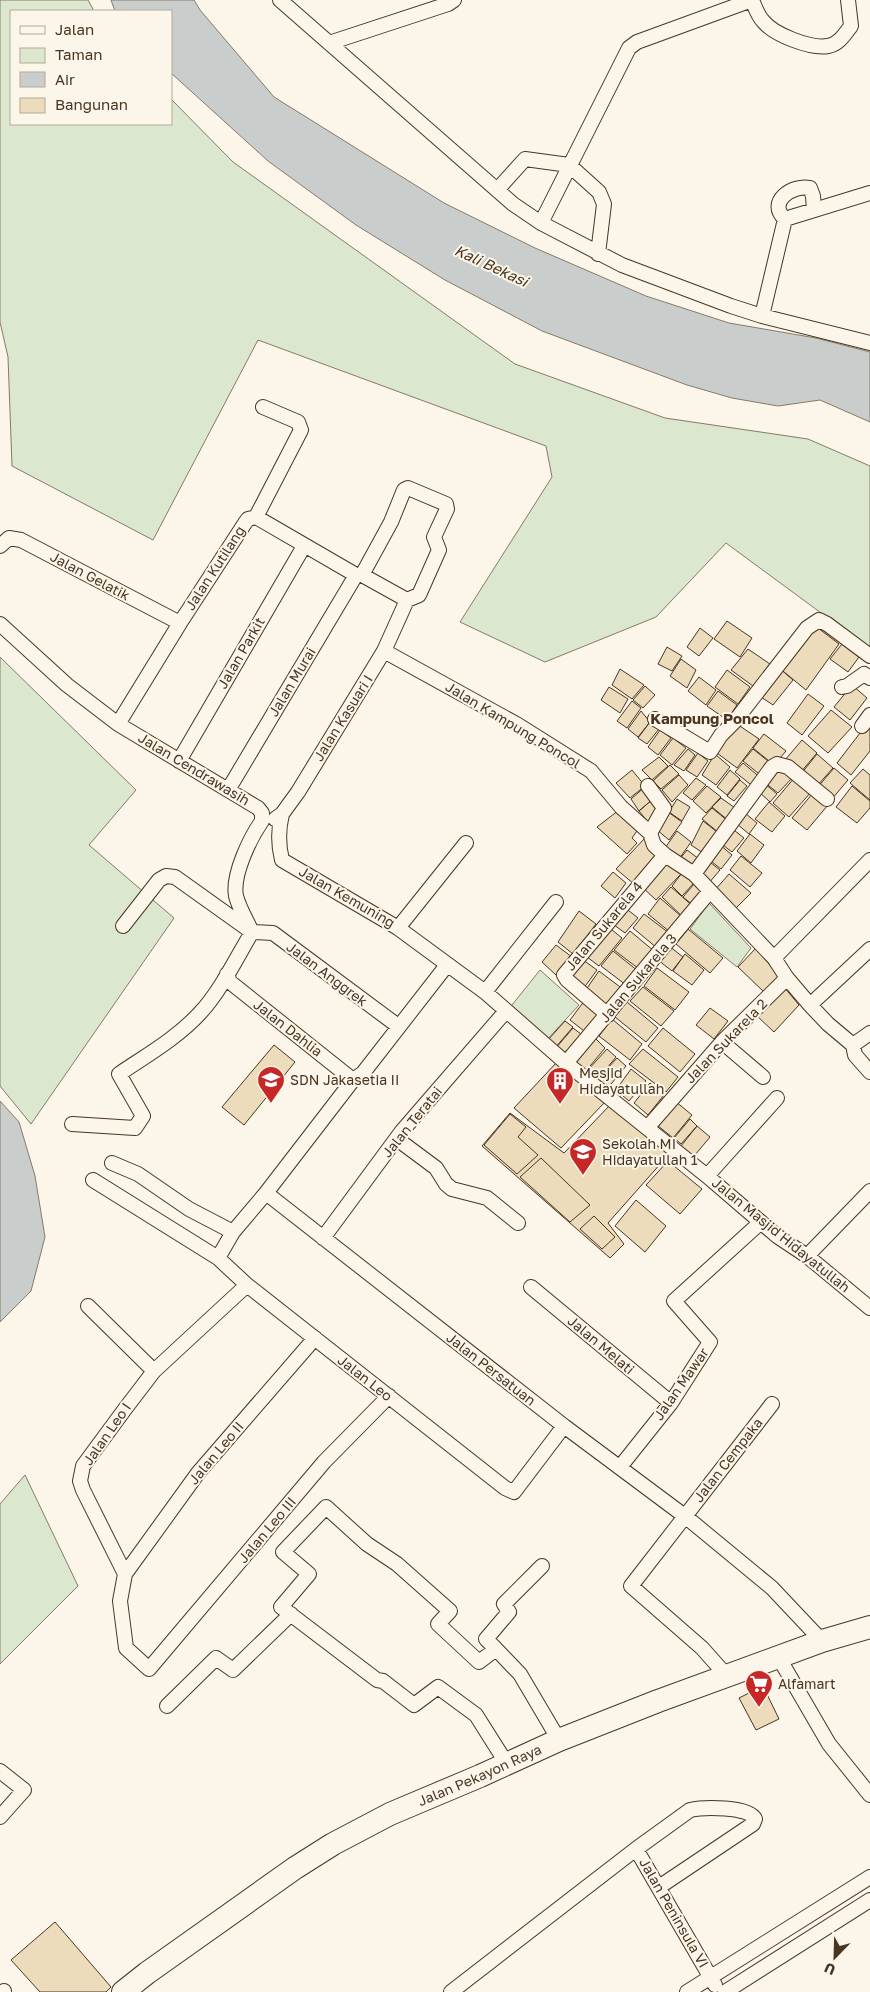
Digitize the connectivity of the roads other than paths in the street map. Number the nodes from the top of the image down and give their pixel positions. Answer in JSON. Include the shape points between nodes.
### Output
{"nodes":[{"id":1,"x":280,"y":0,"type":"edge"},
{"id":2,"x":454,"y":0,"type":"edge"},
{"id":3,"x":752,"y":0,"type":"edge"},
{"id":4,"x":848,"y":0,"type":"edge"},
{"id":5,"x":329,"y":43,"type":"junction"},
{"id":6,"x":569,"y":165,"type":"junction"},
{"id":7,"x":496,"y":190,"type":"junction"},
{"id":8,"x":870,"y":193,"type":"edge"},
{"id":9,"x":814,"y":210,"type":"junction"},
{"id":10,"x":785,"y":219,"type":"junction"},
{"id":11,"x":541,"y":223,"type":"junction"},
{"id":12,"x":598,"y":254,"type":"junction"},
{"id":13,"x":762,"y":316,"type":"junction"},
{"id":14,"x":870,"y":343,"type":"edge"},
{"id":15,"x":263,"y":407,"type":"dead end"},
{"id":16,"x":256,"y":517,"type":"junction"},
{"id":17,"x":0,"y":546,"type":"edge"},
{"id":18,"x":304,"y":546,"type":"junction"},
{"id":19,"x":359,"y":575,"type":"junction"},
{"id":20,"x":407,"y":600,"type":"junction"},
{"id":21,"x":180,"y":623,"type":"junction"},
{"id":22,"x":0,"y":624,"type":"edge"},
{"id":23,"x":384,"y":651,"type":"junction"},
{"id":24,"x":870,"y":656,"type":"edge"},
{"id":25,"x":868,"y":671,"type":"edge"},
{"id":26,"x":842,"y":687,"type":"dead end"},
{"id":27,"x":655,"y":719,"type":"dead end"},
{"id":28,"x":118,"y":724,"type":"junction"},
{"id":29,"x":179,"y":761,"type":"junction"},
{"id":30,"x":648,"y":786,"type":"dead end"},
{"id":31,"x":228,"y":790,"type":"junction"},
{"id":32,"x":827,"y":799,"type":"dead end"},
{"id":33,"x":282,"y":814,"type":"junction"},
{"id":34,"x":262,"y":821,"type":"junction"},
{"id":35,"x":650,"y":833,"type":"junction"},
{"id":36,"x":466,"y":843,"type":"dead end"},
{"id":37,"x":665,"y":855,"type":"junction"},
{"id":38,"x":870,"y":860,"type":"edge"},
{"id":39,"x":694,"y":874,"type":"junction"},
{"id":40,"x":710,"y":892,"type":"junction"},
{"id":41,"x":556,"y":902,"type":"dead end"},
{"id":42,"x":123,"y":926,"type":"dead end"},
{"id":43,"x":398,"y":928,"type":"junction"},
{"id":44,"x":252,"y":932,"type":"junction"},
{"id":45,"x":870,"y":949,"type":"edge"},
{"id":46,"x":774,"y":958,"type":"junction"},
{"id":47,"x":447,"y":965,"type":"junction"},
{"id":48,"x":227,"y":974,"type":"junction"},
{"id":49,"x":787,"y":978,"type":"junction"},
{"id":50,"x":485,"y":992,"type":"junction"},
{"id":51,"x":810,"y":1005,"type":"junction"},
{"id":52,"x":506,"y":1011,"type":"junction"},
{"id":53,"x":608,"y":1015,"type":"junction"},
{"id":54,"x":398,"y":1026,"type":"junction"},
{"id":55,"x":870,"y":1033,"type":"edge"},
{"id":56,"x":722,"y":1042,"type":"junction"},
{"id":57,"x":853,"y":1045,"type":"junction"},
{"id":58,"x":566,"y":1063,"type":"junction"},
{"id":59,"x":870,"y":1072,"type":"edge"},
{"id":60,"x":763,"y":1077,"type":"dead end"},
{"id":61,"x":353,"y":1080,"type":"junction"},
{"id":62,"x":777,"y":1098,"type":"dead end"},
{"id":63,"x":72,"y":1124,"type":"dead end"},
{"id":64,"x":647,"y":1128,"type":"junction"},
{"id":65,"x":397,"y":1139,"type":"junction"},
{"id":66,"x":112,"y":1164,"type":"dead end"},
{"id":67,"x":708,"y":1176,"type":"junction"},
{"id":68,"x":93,"y":1180,"type":"dead end"},
{"id":69,"x":870,"y":1191,"type":"edge"},
{"id":70,"x":266,"y":1194,"type":"junction"},
{"id":71,"x":518,"y":1222,"type":"dead end"},
{"id":72,"x":761,"y":1222,"type":"junction"},
{"id":73,"x":233,"y":1232,"type":"junction"},
{"id":74,"x":324,"y":1238,"type":"junction"},
{"id":75,"x":807,"y":1256,"type":"junction"},
{"id":76,"x":218,"y":1258,"type":"junction"},
{"id":77,"x":247,"y":1285,"type":"junction"},
{"id":78,"x":532,"y":1288,"type":"dead end"},
{"id":79,"x":88,"y":1306,"type":"dead end"},
{"id":80,"x":870,"y":1308,"type":"edge"},
{"id":81,"x":315,"y":1338,"type":"junction"},
{"id":82,"x":154,"y":1371,"type":"junction"},
{"id":83,"x":389,"y":1396,"type":"junction"},
{"id":84,"x":671,"y":1403,"type":"junction"},
{"id":85,"x":772,"y":1404,"type":"dead end"},
{"id":86,"x":564,"y":1426,"type":"junction"},
{"id":87,"x":620,"y":1467,"type":"junction"},
{"id":88,"x":686,"y":1517,"type":"junction"},
{"id":89,"x":542,"y":1566,"type":"dead end"},
{"id":90,"x":125,"y":1574,"type":"junction"},
{"id":91,"x":290,"y":1614,"type":"junction"},
{"id":92,"x":870,"y":1627,"type":"edge"},
{"id":93,"x":822,"y":1641,"type":"junction"},
{"id":94,"x":496,"y":1649,"type":"junction"},
{"id":95,"x":779,"y":1658,"type":"junction"},
{"id":96,"x":726,"y":1675,"type":"junction"},
{"id":97,"x":167,"y":1706,"type":"dead end"},
{"id":98,"x":559,"y":1740,"type":"junction"},
{"id":99,"x":507,"y":1764,"type":"junction"},
{"id":100,"x":0,"y":1771,"type":"edge"},
{"id":101,"x":870,"y":1796,"type":"edge"},
{"id":102,"x":0,"y":1817,"type":"edge"},
{"id":103,"x":636,"y":1848,"type":"junction"},
{"id":104,"x":870,"y":1877,"type":"edge"},
{"id":105,"x":659,"y":1887,"type":"junction"},
{"id":106,"x":870,"y":1900,"type":"edge"},
{"id":107,"x":711,"y":1977,"type":"junction"},
{"id":108,"x":123,"y":1992,"type":"edge"},
{"id":109,"x":451,"y":1992,"type":"edge"},
{"id":110,"x":687,"y":1992,"type":"edge"},
{"id":111,"x":719,"y":1992,"type":"edge"},
{"id":112,"x":725,"y":1992,"type":"edge"}],
"edges":[{"from":1,"to":5,"type":"street"},
{"from":2,"to":5,"type":"street"},
{"from":3,"to":4,"type":"street","via":[[763,22],[779,34],[811,46],[829,46],[841,39],[851,26]]},
{"from":3,"to":6,"type":"street","via":[[637,42],[629,48]]},
{"from":5,"to":7,"type":"street"},
{"from":6,"to":7,"type":"street","via":[[525,159]]},
{"from":6,"to":11,"type":"street"},
{"from":6,"to":12,"type":"street","via":[[599,192],[604,204]]},
{"from":7,"to":11,"type":"street"},
{"from":8,"to":9,"type":"street"},
{"from":9,"to":10,"type":"street"},
{"from":9,"to":10,"type":"street","via":[[810,188],[798,188],[779,201],[778,210]]},
{"from":10,"to":13,"type":"street"},
{"from":11,"to":12,"type":"street"},
{"from":12,"to":13,"type":"street"},
{"from":13,"to":14,"type":"street"},
{"from":15,"to":16,"type":"street","name":"Jalan Kutilang","via":[[298,422],[301,430]]},
{"from":16,"to":18,"type":"street"},
{"from":16,"to":21,"type":"street","name":"Jalan Kutilang","via":[[244,522]]},
{"from":17,"to":21,"type":"street","name":"Jalan Gelatik","via":[[9,538],[21,540]]},
{"from":18,"to":19,"type":"street"},
{"from":18,"to":29,"type":"street","name":"Jalan Parkit"},
{"from":19,"to":20,"type":"street"},
{"from":19,"to":20,"type":"street","name":"Jalan Murai","via":[[391,522],[404,490],[408,488],[446,504],[447,509],[434,537],[439,550],[437,557],[419,595]]},
{"from":19,"to":31,"type":"street","name":"Jalan Murai"},
{"from":20,"to":23,"type":"street","name":"Jalan Kasuari I"},
{"from":21,"to":28,"type":"street","name":"Jalan Kutilang"},
{"from":22,"to":28,"type":"street","via":[[67,685]]},
{"from":23,"to":33,"type":"street","name":"Jalan Kasuari I"},
{"from":23,"to":35,"type":"street","name":"Jalan Kampung Poncol","via":[[518,725],[590,771],[621,807]]},
{"from":24,"to":27,"type":"street","via":[[819,620],[807,628],[710,752]]},
{"from":25,"to":26,"type":"street"},
{"from":28,"to":29,"type":"street","name":"Jalan Cendrawasih"},
{"from":29,"to":31,"type":"street","name":"Jalan Cendrawasih"},
{"from":30,"to":35,"type":"street","via":[[664,808]]},
{"from":31,"to":34,"type":"street","name":"Jalan Cendrawasih","via":[[258,808]]},
{"from":32,"to":39,"type":"street","via":[[788,767],[777,764]]},
{"from":33,"to":34,"type":"street"},
{"from":33,"to":43,"type":"street","name":"Jalan Kemuning","via":[[279,841],[282,860]]},
{"from":34,"to":44,"type":"street","via":[[238,869],[236,896]]},
{"from":35,"to":37,"type":"street","name":"Jalan Kampung Poncol","via":[[654,845]]},
{"from":36,"to":43,"type":"street"},
{"from":37,"to":39,"type":"street","name":"Jalan Kampung Poncol"},
{"from":37,"to":53,"type":"street","name":"Jalan Sukarela 4","via":[[564,975]]},
{"from":38,"to":46,"type":"street"},
{"from":39,"to":40,"type":"street","name":"Jalan Kampung Poncol"},
{"from":40,"to":46,"type":"street","name":"Jalan Kampung Poncol"},
{"from":40,"to":53,"type":"street","name":"Jalan Sukarela 3"},
{"from":41,"to":50,"type":"street"},
{"from":42,"to":44,"type":"street","via":[[159,880],[166,876],[175,877]]},
{"from":43,"to":47,"type":"street","name":"Jalan Kemuning"},
{"from":44,"to":48,"type":"street"},
{"from":44,"to":54,"type":"street","name":"Jalan Anggrek","via":[[273,933]]},
{"from":45,"to":51,"type":"street"},
{"from":46,"to":49,"type":"street","name":"Jalan Kampung Poncol"},
{"from":47,"to":50,"type":"street","name":"Jalan Kemuning"},
{"from":47,"to":54,"type":"street"},
{"from":48,"to":61,"type":"street","name":"Jalan Dahlia","via":[[230,982]]},
{"from":48,"to":63,"type":"street","via":[[201,1013],[177,1035],[119,1074],[143,1116],[135,1128]]},
{"from":49,"to":51,"type":"street","name":"Jalan Kampung Poncol"},
{"from":49,"to":56,"type":"street","name":"Jalan Sukarela 2"},
{"from":50,"to":52,"type":"street","name":"Jalan Masjid Hidayatullah"},
{"from":51,"to":57,"type":"street","name":"Jalan Kampung Poncol"},
{"from":52,"to":58,"type":"street","name":"Jalan Masjid Hidayatullah"},
{"from":52,"to":65,"type":"street","name":"Jalan Teratai"},
{"from":53,"to":58,"type":"street","name":"Jalan Sukarela 3"},
{"from":54,"to":61,"type":"street","via":[[363,1073]]},
{"from":55,"to":57,"type":"street"},
{"from":56,"to":60,"type":"street"},
{"from":56,"to":64,"type":"street","name":"Jalan Sukarela 2"},
{"from":57,"to":59,"type":"street","name":"Jalan Kampung Poncol","via":[[855,1055]]},
{"from":58,"to":64,"type":"street","name":"Jalan Masjid Hidayatullah"},
{"from":61,"to":70,"type":"street"},
{"from":62,"to":67,"type":"street"},
{"from":64,"to":67,"type":"street","name":"Jalan Masjid Hidayatullah"},
{"from":65,"to":71,"type":"street","via":[[436,1168],[452,1189],[487,1198]]},
{"from":65,"to":74,"type":"street","name":"Jalan Teratai"},
{"from":66,"to":73,"type":"street","via":[[138,1174],[188,1209]]},
{"from":67,"to":72,"type":"street","name":"Jalan Masjid Hidayatullah"},
{"from":68,"to":76,"type":"street","name":"Jalan Leo"},
{"from":69,"to":75,"type":"street"},
{"from":70,"to":73,"type":"street"},
{"from":70,"to":74,"type":"street","name":"Jalan Persatuan"},
{"from":72,"to":75,"type":"street","name":"Jalan Masjid Hidayatullah"},
{"from":72,"to":84,"type":"street","name":"Jalan Mawar","via":[[674,1301],[710,1342]]},
{"from":73,"to":76,"type":"street"},
{"from":74,"to":86,"type":"street","name":"Jalan Persatuan"},
{"from":75,"to":80,"type":"street","name":"Jalan Masjid Hidayatullah"},
{"from":76,"to":77,"type":"street","name":"Jalan Leo"},
{"from":77,"to":81,"type":"street","name":"Jalan Leo"},
{"from":77,"to":82,"type":"street","name":"Jalan Leo I"},
{"from":78,"to":84,"type":"street","name":"Jalan Melati"},
{"from":79,"to":82,"type":"street"},
{"from":81,"to":83,"type":"street","name":"Jalan Leo"},
{"from":81,"to":90,"type":"street","name":"Jalan Leo II","via":[[198,1473]]},
{"from":82,"to":90,"type":"street","name":"Jalan Leo I","via":[[80,1474],[83,1490]]},
{"from":83,"to":86,"type":"street","name":"Jalan Leo","via":[[504,1488],[514,1492]]},
{"from":83,"to":90,"type":"street","name":"Jalan Leo III","via":[[324,1462],[150,1669],[126,1648],[120,1601]]},
{"from":84,"to":87,"type":"street","name":"Jalan Mawar"},
{"from":85,"to":88,"type":"street","name":"Jalan Cempaka"},
{"from":86,"to":87,"type":"street","name":"Jalan Persatuan"},
{"from":87,"to":88,"type":"street","name":"Jalan Persatuan"},
{"from":88,"to":93,"type":"street","name":"Jalan Persatuan","via":[[772,1588]]},
{"from":88,"to":96,"type":"street","name":"Jalan Cempaka","via":[[630,1586],[702,1648]]},
{"from":89,"to":94,"type":"street","via":[[504,1604],[509,1612],[486,1639]]},
{"from":91,"to":94,"type":"street","via":[[281,1607],[309,1574],[283,1552],[326,1507],[450,1611],[438,1624],[479,1662]]},
{"from":91,"to":97,"type":"street","via":[[233,1670],[216,1658]]},
{"from":91,"to":99,"type":"street","via":[[414,1705],[438,1687],[476,1715]]},
{"from":92,"to":93,"type":"main road","name":"Jalan Pekayon Raya"},
{"from":93,"to":95,"type":"main road","name":"Jalan Pekayon Raya"},
{"from":94,"to":98,"type":"street","via":[[520,1674]]},
{"from":95,"to":96,"type":"main road","name":"Jalan Pekayon Raya"},
{"from":95,"to":101,"type":"street","via":[[829,1744]]},
{"from":96,"to":98,"type":"main road","name":"Jalan Pekayon Raya"},
{"from":98,"to":99,"type":"main road","name":"Jalan Pekayon Raya"},
{"from":99,"to":108,"type":"main road","name":"Jalan Pekayon Raya","via":[[390,1814],[332,1844]]},
{"from":100,"to":102,"type":"street","via":[[24,1790]]},
{"from":103,"to":105,"type":"street","name":"Jalan Peninsula VI"},
{"from":103,"to":105,"type":"street","via":[[690,1810],[700,1807],[745,1810],[753,1814],[753,1824]]},
{"from":103,"to":109,"type":"street"},
{"from":104,"to":107,"type":"street"},
{"from":105,"to":107,"type":"street","name":"Jalan Peninsula VI"},
{"from":106,"to":112,"type":"street"},
{"from":107,"to":110,"type":"street"},
{"from":107,"to":111,"type":"street","name":"Jalan Peninsula VI"}]}
